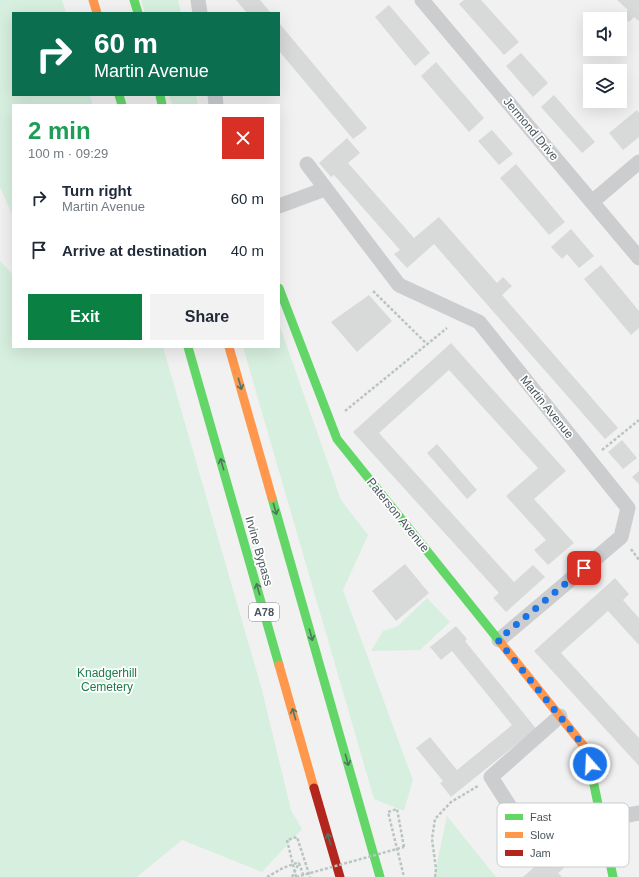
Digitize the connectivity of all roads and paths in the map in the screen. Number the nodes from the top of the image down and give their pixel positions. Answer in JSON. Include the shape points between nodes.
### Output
{"nodes":[{"id":1,"x":93,"y":0,"type":"edge"},
{"id":2,"x":134,"y":0,"type":"edge"},
{"id":3,"x":198,"y":0,"type":"edge"},
{"id":4,"x":422,"y":0,"type":"edge"},
{"id":5,"x":97,"y":12,"type":"edge"},
{"id":6,"x":138,"y":12,"type":"edge"},
{"id":7,"x":200,"y":12,"type":"edge"},
{"id":8,"x":639,"y":162,"type":"edge"},
{"id":9,"x":307,"y":164,"type":"dead end"},
{"id":10,"x":325,"y":188,"type":"junction"},
{"id":11,"x":592,"y":202,"type":"junction"},
{"id":12,"x":280,"y":206,"type":"edge"},
{"id":13,"x":639,"y":258,"type":"edge"},
{"id":14,"x":280,"y":291,"type":"edge"},
{"id":15,"x":373,"y":291,"type":"dead end"},
{"id":16,"x":447,"y":328,"type":"dead end"},
{"id":17,"x":427,"y":344,"type":"junction"},
{"id":18,"x":188,"y":348,"type":"edge"},
{"id":19,"x":229,"y":348,"type":"edge"},
{"id":20,"x":639,"y":420,"type":"edge"},
{"id":21,"x":331,"y":423,"type":"junction"},
{"id":22,"x":589,"y":460,"type":"junction"},
{"id":23,"x":498,"y":640,"type":"junction"},
{"id":24,"x":560,"y":716,"type":"junction"},
{"id":25,"x":491,"y":778,"type":"junction"},
{"id":26,"x":507,"y":803,"type":"edge"},
{"id":27,"x":598,"y":803,"type":"edge"},
{"id":28,"x":639,"y":813,"type":"edge"},
{"id":29,"x":629,"y":815,"type":"edge"},
{"id":30,"x":299,"y":862,"type":"junction"},
{"id":31,"x":611,"y":867,"type":"edge"},
{"id":32,"x":267,"y":877,"type":"edge"},
{"id":33,"x":292,"y":877,"type":"edge"},
{"id":34,"x":296,"y":877,"type":"edge"},
{"id":35,"x":304,"y":877,"type":"edge"},
{"id":36,"x":310,"y":877,"type":"edge"},
{"id":37,"x":340,"y":877,"type":"edge"},
{"id":38,"x":380,"y":877,"type":"edge"},
{"id":39,"x":404,"y":877,"type":"edge"},
{"id":40,"x":435,"y":877,"type":"edge"},
{"id":41,"x":613,"y":877,"type":"edge"}],
"edges":[{"from":1,"to":5,"type":"main road"},
{"from":2,"to":6,"type":"main road"},
{"from":3,"to":7,"type":"street"},
{"from":4,"to":11,"type":"street","name":"Jermond Drive"},
{"from":8,"to":11,"type":"street"},
{"from":9,"to":10,"type":"street","name":"Martin Avenue"},
{"from":10,"to":12,"type":"street"},
{"from":10,"to":22,"type":"street","name":"Martin Avenue","via":[[399,285],[479,322]]},
{"from":11,"to":13,"type":"street","name":"Jermond Drive"},
{"from":14,"to":21,"type":"main road","name":"Paterson Avenue"},
{"from":15,"to":17,"type":"path"},
{"from":16,"to":17,"type":"path"},
{"from":17,"to":21,"type":"path"},
{"from":37,"to":18,"type":"main road","name":"Irvine Bypass","number":"A78","one_way":true},
{"from":19,"to":38,"type":"main road","one_way":true},
{"from":20,"to":22,"type":"path"},
{"from":21,"to":23,"type":"main road","name":"Paterson Avenue","via":[[338,439]]},
{"from":22,"to":23,"type":"street","name":"Martin Avenue","via":[[628,508],[621,537]]},
{"from":23,"to":24,"type":"main road","name":"Paterson Avenue"},
{"from":24,"to":25,"type":"street"},
{"from":24,"to":27,"type":"main road","name":"Paterson Avenue","via":[[587,750]]},
{"from":25,"to":26,"type":"street"},
{"from":25,"to":40,"type":"path","via":[[451,802],[434,819],[432,839]]},
{"from":28,"to":29,"type":"street"},
{"from":30,"to":32,"type":"path"},
{"from":30,"to":33,"type":"path"},
{"from":30,"to":35,"type":"path"},
{"from":31,"to":41,"type":"main road","name":"Paterson Avenue"},
{"from":34,"to":36,"type":"path","bridge":true,"via":[[287,840],[296,838]]},
{"from":34,"to":39,"type":"path","bridge":true,"via":[[390,851],[397,849],[404,847],[397,809],[388,812],[395,841],[397,848],[399,855]]}]}
